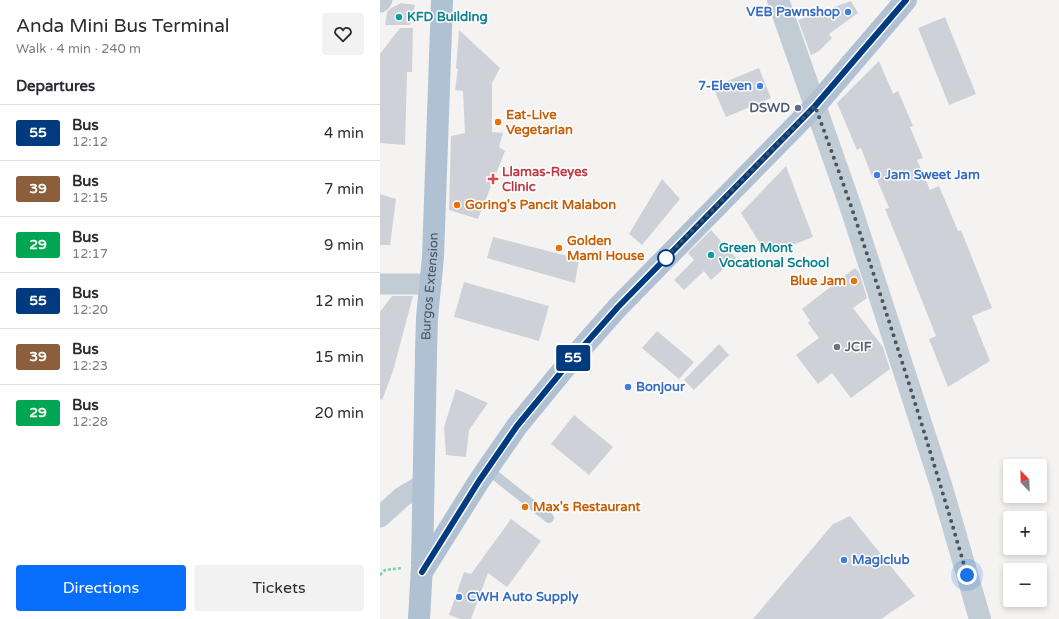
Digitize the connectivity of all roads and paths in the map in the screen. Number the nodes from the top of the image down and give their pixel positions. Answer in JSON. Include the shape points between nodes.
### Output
{"nodes":[{"id":1,"x":442,"y":0,"type":"edge"},
{"id":2,"x":778,"y":0,"type":"edge"},
{"id":3,"x":906,"y":0,"type":"edge"},
{"id":4,"x":815,"y":106,"type":"junction"},
{"id":5,"x":380,"y":284,"type":"edge"},
{"id":6,"x":431,"y":284,"type":"junction"},
{"id":7,"x":487,"y":469,"type":"junction"},
{"id":8,"x":424,"y":484,"type":"junction"},
{"id":9,"x":380,"y":517,"type":"edge"},
{"id":10,"x":549,"y":518,"type":"dead end"},
{"id":11,"x":422,"y":572,"type":"junction"},
{"id":12,"x":420,"y":619,"type":"edge"},
{"id":13,"x":980,"y":619,"type":"edge"}],
"edges":[{"from":1,"to":6,"type":"main road","name":"Burgos Extension"},
{"from":2,"to":4,"type":"street"},
{"from":3,"to":4,"type":"main road"},
{"from":4,"to":7,"type":"main road","via":[[618,307],[517,426]]},
{"from":4,"to":13,"type":"street","via":[[942,488]]},
{"from":5,"to":6,"type":"street"},
{"from":6,"to":8,"type":"main road","name":"Burgos Extension","via":[[427,332]]},
{"from":7,"to":10,"type":"lane"},
{"from":7,"to":11,"type":"main road"},
{"from":8,"to":9,"type":"street","via":[[402,497]]},
{"from":8,"to":11,"type":"main road","name":"Burgos Extension"},
{"from":11,"to":12,"type":"main road","name":"Burgos Extension"}]}
